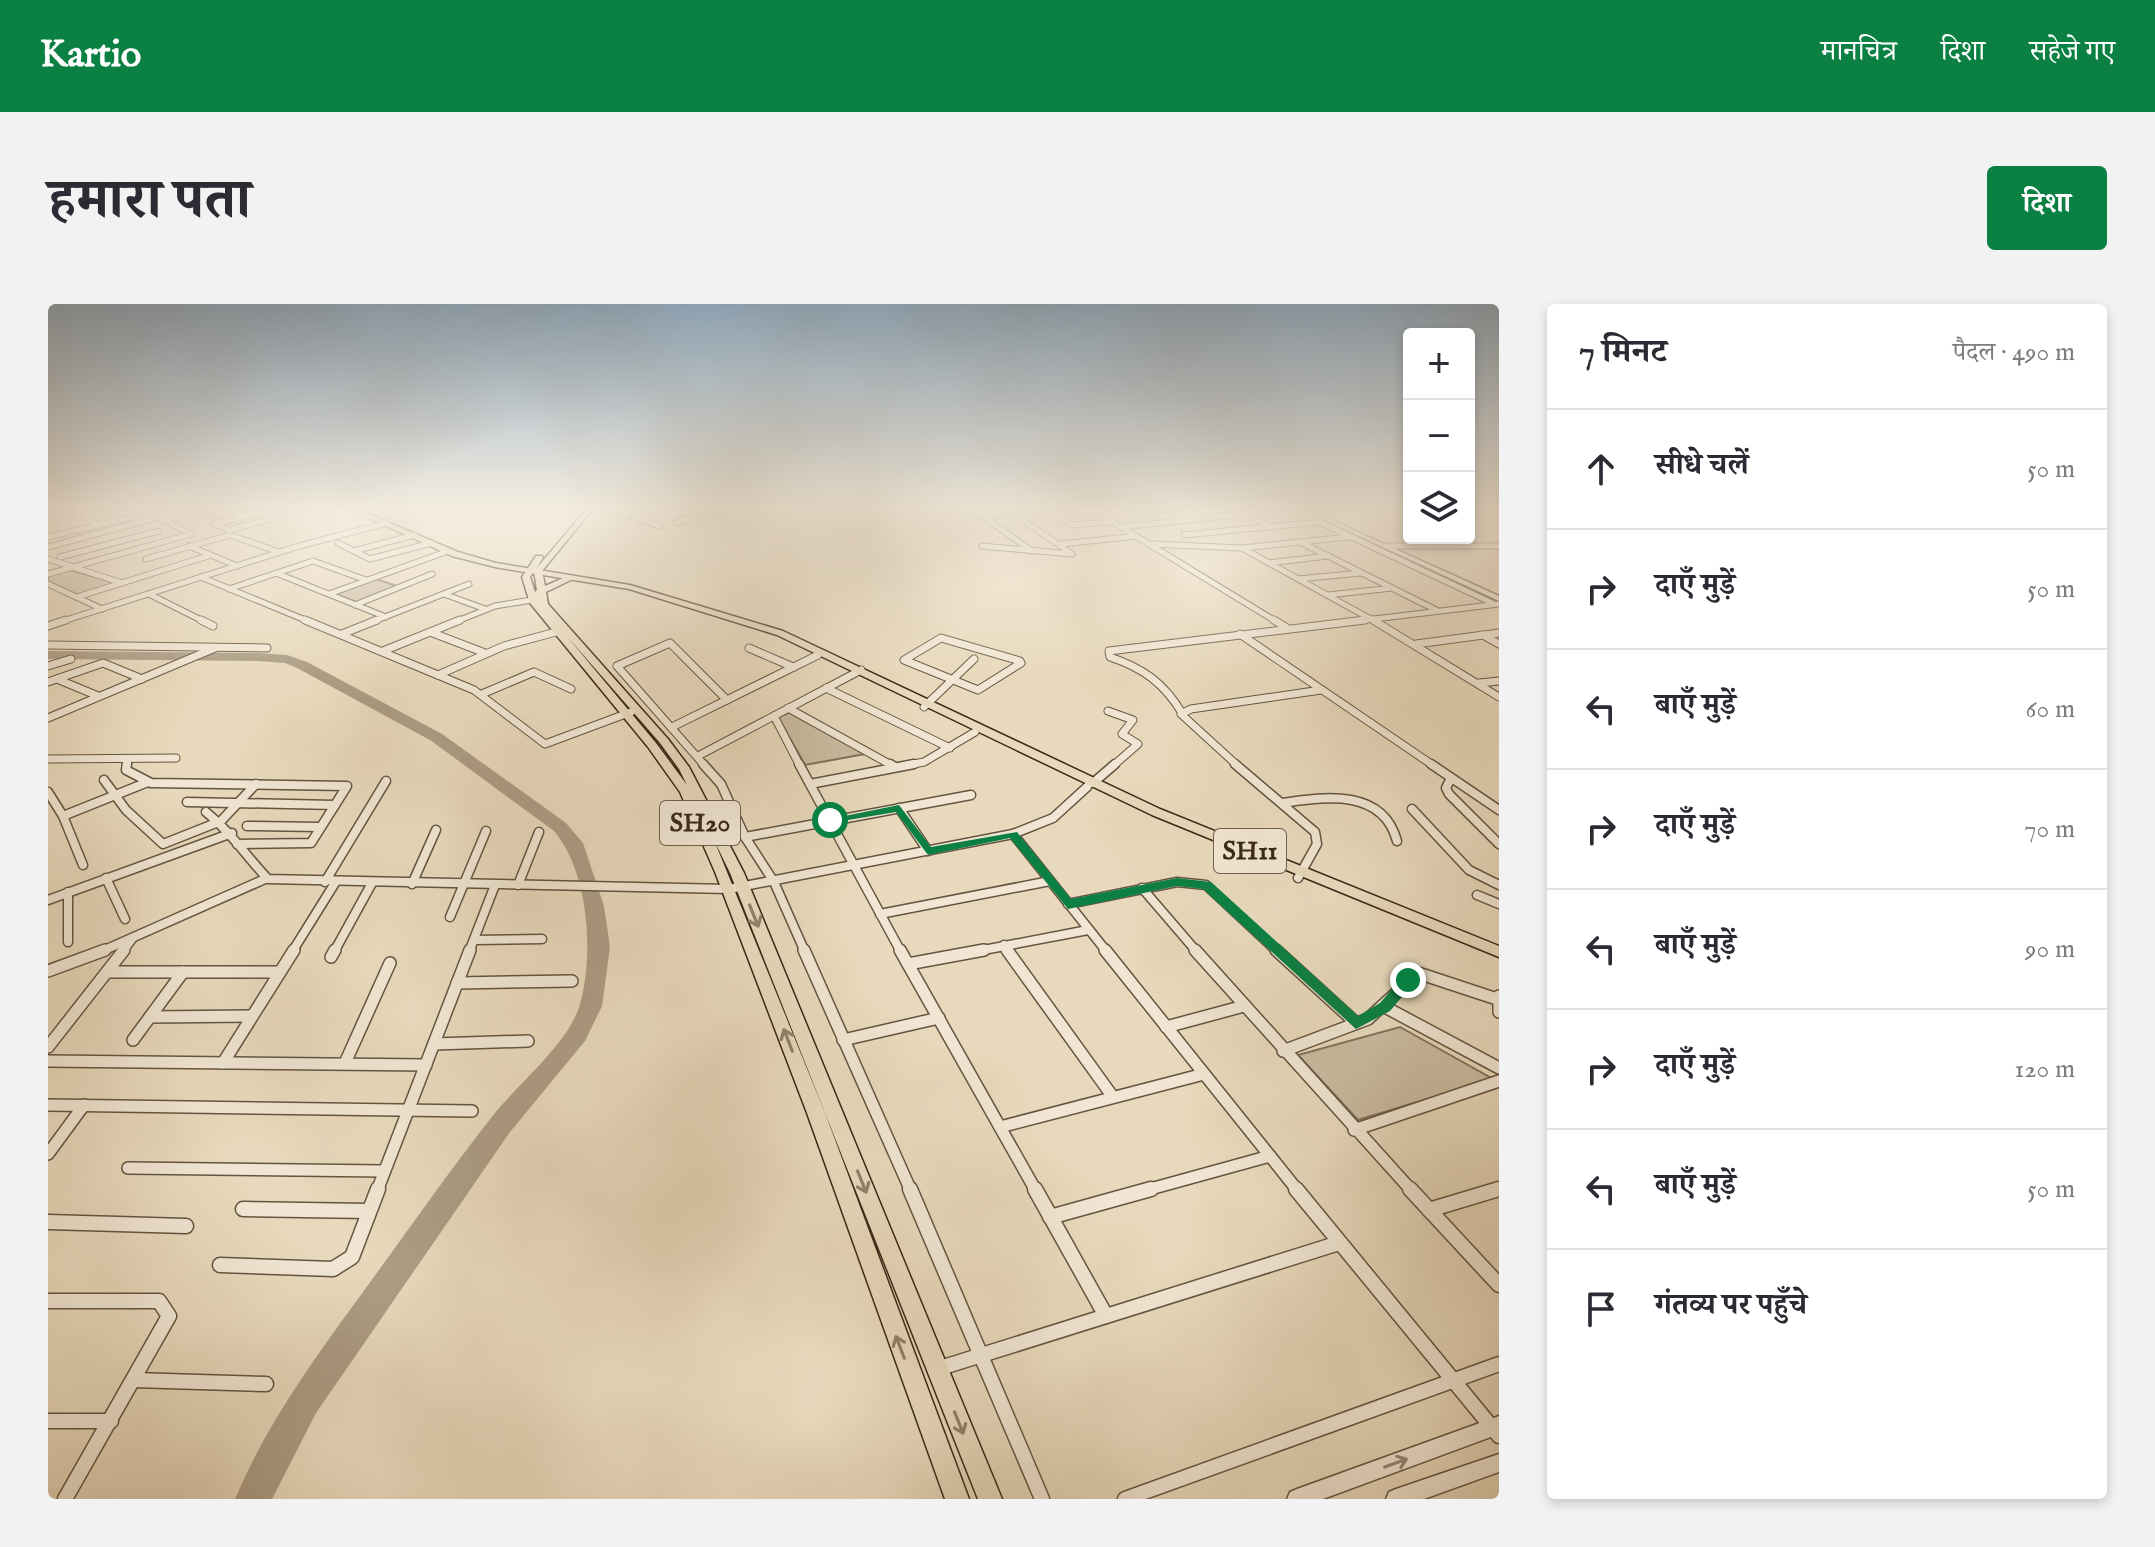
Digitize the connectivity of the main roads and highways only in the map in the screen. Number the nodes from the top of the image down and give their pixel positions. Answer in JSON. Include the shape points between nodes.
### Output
{"nodes":[{"id":1,"x":509,"y":566,"type":"edge"},
{"id":2,"x":535,"y":566,"type":"edge"},
{"id":3,"x":535,"y":566,"type":"edge"},
{"id":4,"x":530,"y":571,"type":"junction"},
{"id":5,"x":571,"y":578,"type":"junction"},
{"id":6,"x":538,"y":597,"type":"junction"},
{"id":7,"x":845,"y":665,"type":"junction"},
{"id":8,"x":926,"y":705,"type":"junction"},
{"id":9,"x":632,"y":712,"type":"junction"},
{"id":10,"x":1015,"y":749,"type":"junction"},
{"id":11,"x":1300,"y":875,"type":"junction"},
{"id":12,"x":736,"y":888,"type":"junction"},
{"id":13,"x":1499,"y":952,"type":"edge"},
{"id":14,"x":1499,"y":960,"type":"edge"},
{"id":15,"x":957,"y":1499,"type":"edge"},
{"id":16,"x":990,"y":1499,"type":"edge"}],
"edges":[{"from":1,"to":4,"type":"main road"},
{"from":2,"to":4,"type":"main road"},
{"from":3,"to":4,"type":"main road"},
{"from":4,"to":5,"type":"main road","number":"SH11"},
{"from":4,"to":6,"type":"main road","number":"SH20"},
{"from":4,"to":7,"type":"main road","number":"SH11","via":[[672,598],[780,633]]},
{"from":5,"to":6,"type":"main road"},
{"from":5,"to":7,"type":"main road","number":"SH11","via":[[668,601]]},
{"from":6,"to":9,"type":"main road","number":"SH20"},
{"from":6,"to":9,"type":"main road","number":"SH20","via":[[556,632]]},
{"from":7,"to":8,"type":"main road","number":"SH11"},
{"from":8,"to":10,"type":"main road","number":"SH11"},
{"from":8,"to":10,"type":"main road","number":"SH11"},
{"from":9,"to":12,"type":"main road","number":"SH20","via":[[686,792]]},
{"from":10,"to":11,"type":"main road","number":"SH11"},
{"from":11,"to":13,"type":"main road","number":"SH11"},
{"from":11,"to":14,"type":"main road","number":"SH11"},
{"from":15,"to":12,"type":"main road","number":"SH20","one_way":true},
{"from":12,"to":16,"type":"main road","number":"SH20","one_way":true}]}
